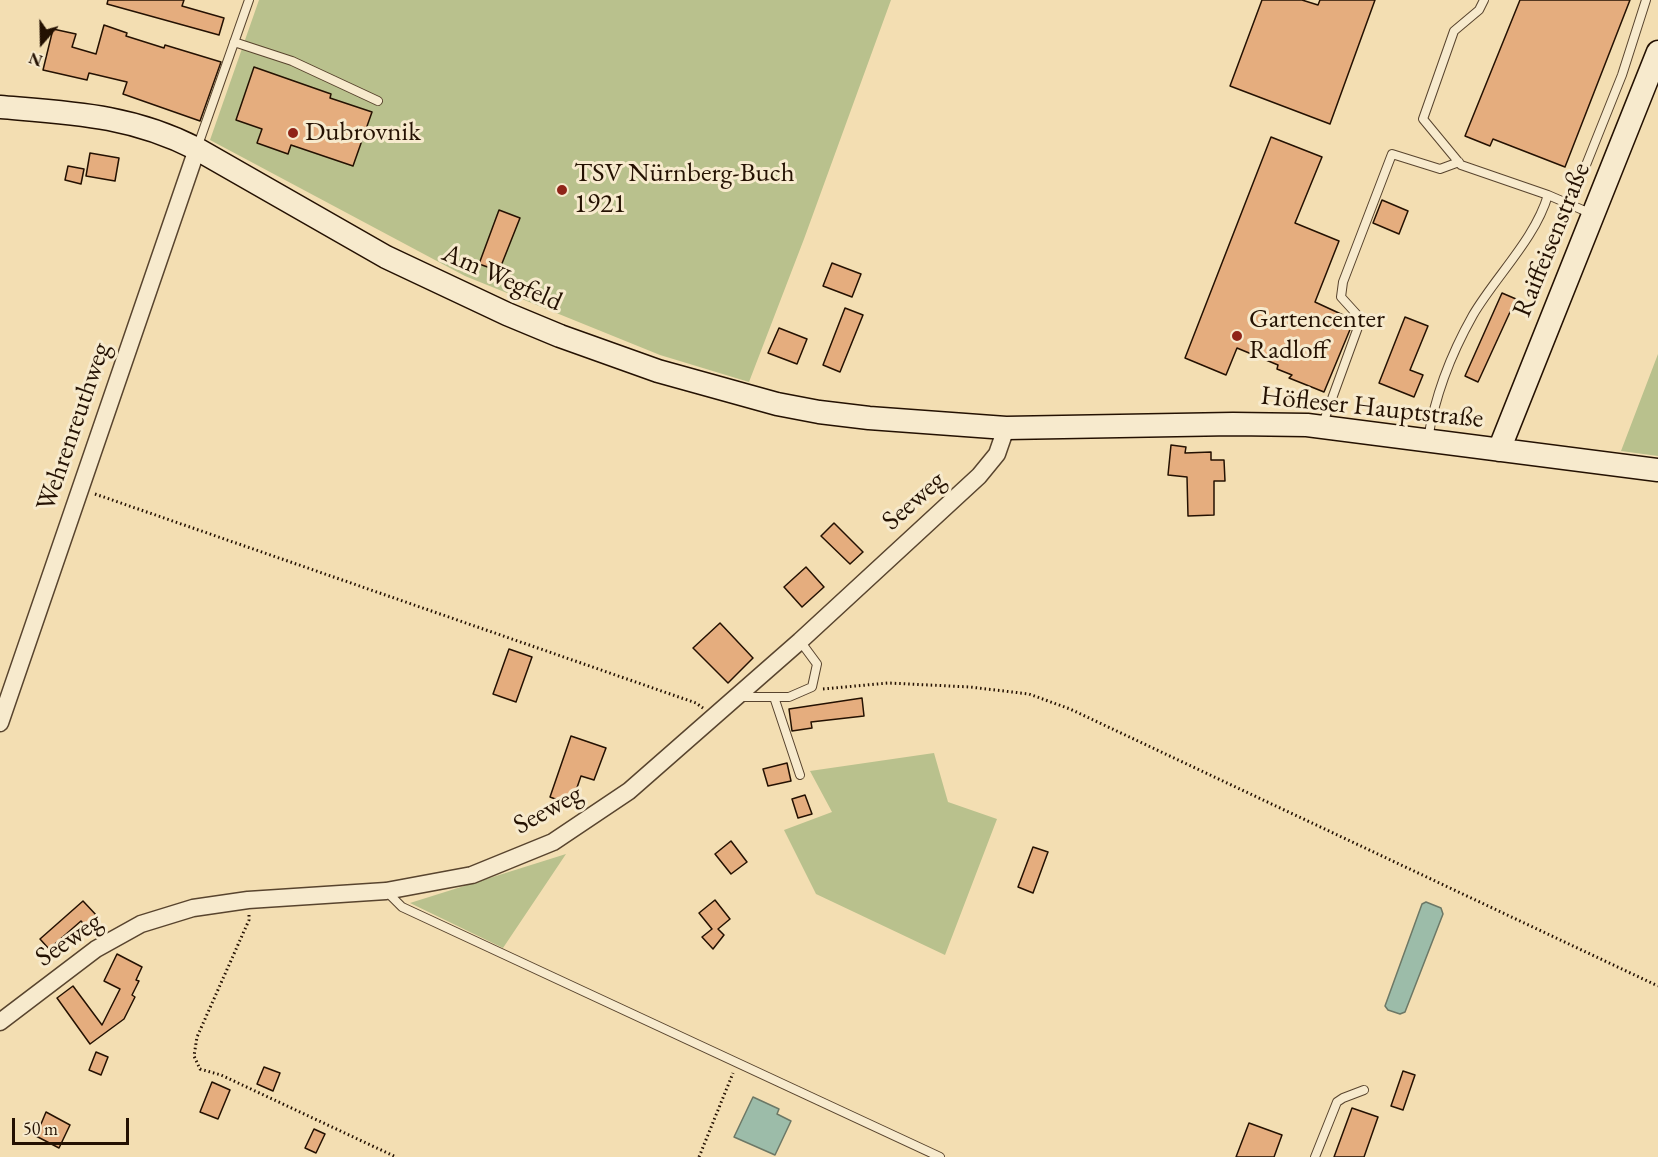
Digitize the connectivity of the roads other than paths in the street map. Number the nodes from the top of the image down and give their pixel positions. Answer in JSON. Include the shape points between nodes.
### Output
{"nodes":[{"id":1,"x":249,"y":0,"type":"edge"},
{"id":2,"x":1484,"y":0,"type":"edge"},
{"id":3,"x":1646,"y":0,"type":"edge"},
{"id":4,"x":234,"y":42,"type":"junction"},
{"id":5,"x":1658,"y":52,"type":"edge"},
{"id":6,"x":378,"y":101,"type":"dead end"},
{"id":7,"x":0,"y":107,"type":"edge"},
{"id":8,"x":197,"y":148,"type":"junction"},
{"id":9,"x":1459,"y":162,"type":"junction"},
{"id":10,"x":1548,"y":195,"type":"junction"},
{"id":11,"x":1570,"y":205,"type":"junction"},
{"id":12,"x":1592,"y":214,"type":"junction"},
{"id":13,"x":1322,"y":426,"type":"junction"},
{"id":14,"x":1006,"y":428,"type":"junction"},
{"id":15,"x":1428,"y":440,"type":"junction"},
{"id":16,"x":1499,"y":450,"type":"junction"},
{"id":17,"x":1658,"y":471,"type":"edge"},
{"id":18,"x":800,"y":641,"type":"junction"},
{"id":19,"x":774,"y":697,"type":"junction"},
{"id":20,"x":736,"y":698,"type":"junction"},
{"id":21,"x":0,"y":723,"type":"edge"},
{"id":22,"x":800,"y":775,"type":"dead end"},
{"id":23,"x":386,"y":891,"type":"junction"},
{"id":24,"x":0,"y":1022,"type":"edge"},
{"id":25,"x":1364,"y":1090,"type":"dead end"},
{"id":26,"x":940,"y":1157,"type":"edge"},
{"id":27,"x":1315,"y":1157,"type":"edge"}],
"edges":[{"from":1,"to":4,"type":"lane"},
{"from":2,"to":9,"type":"lane","via":[[1479,10],[1454,31],[1423,119]]},
{"from":3,"to":11,"type":"lane","via":[[1622,75]]},
{"from":4,"to":6,"type":"lane","via":[[292,61]]},
{"from":4,"to":8,"type":"lane"},
{"from":5,"to":12,"type":"street","name":"Raiffeisenstraße"},
{"from":7,"to":8,"type":"street","name":"Am Wegfeld","via":[[119,119]]},
{"from":8,"to":14,"type":"street","name":"Am Wegfeld","via":[[430,278],[560,336],[638,364],[736,394],[819,412]]},
{"from":8,"to":21,"type":"street","name":"Wehrenreuthweg"},
{"from":9,"to":10,"type":"lane"},
{"from":9,"to":13,"type":"lane","via":[[1440,169],[1392,154],[1343,282],[1341,297],[1361,319]]},
{"from":10,"to":11,"type":"lane"},
{"from":10,"to":15,"type":"lane","via":[[1542,215],[1473,315],[1445,374],[1432,412]]},
{"from":11,"to":12,"type":"lane"},
{"from":12,"to":16,"type":"street","name":"Raiffeisenstraße"},
{"from":13,"to":14,"type":"street","name":"Höfleser Hauptstraße"},
{"from":13,"to":15,"type":"street","name":"Höfleser Hauptstraße"},
{"from":14,"to":18,"type":"street","name":"Seeweg","via":[[997,454],[979,476]]},
{"from":15,"to":16,"type":"street","name":"Höfleser Hauptstraße"},
{"from":16,"to":17,"type":"street","name":"Höfleser Hauptstraße"},
{"from":18,"to":19,"type":"lane","via":[[818,663],[812,687],[789,697]]},
{"from":18,"to":20,"type":"street","name":"Seeweg"},
{"from":19,"to":20,"type":"lane"},
{"from":19,"to":22,"type":"lane"},
{"from":20,"to":23,"type":"street","name":"Seeweg","via":[[629,791],[553,842],[472,876]]},
{"from":23,"to":24,"type":"street","name":"Seeweg","via":[[248,900],[193,908],[141,924],[96,949]]},
{"from":23,"to":26,"type":"lane","via":[[402,907]]},
{"from":25,"to":27,"type":"lane","via":[[1337,1102]]}]}
